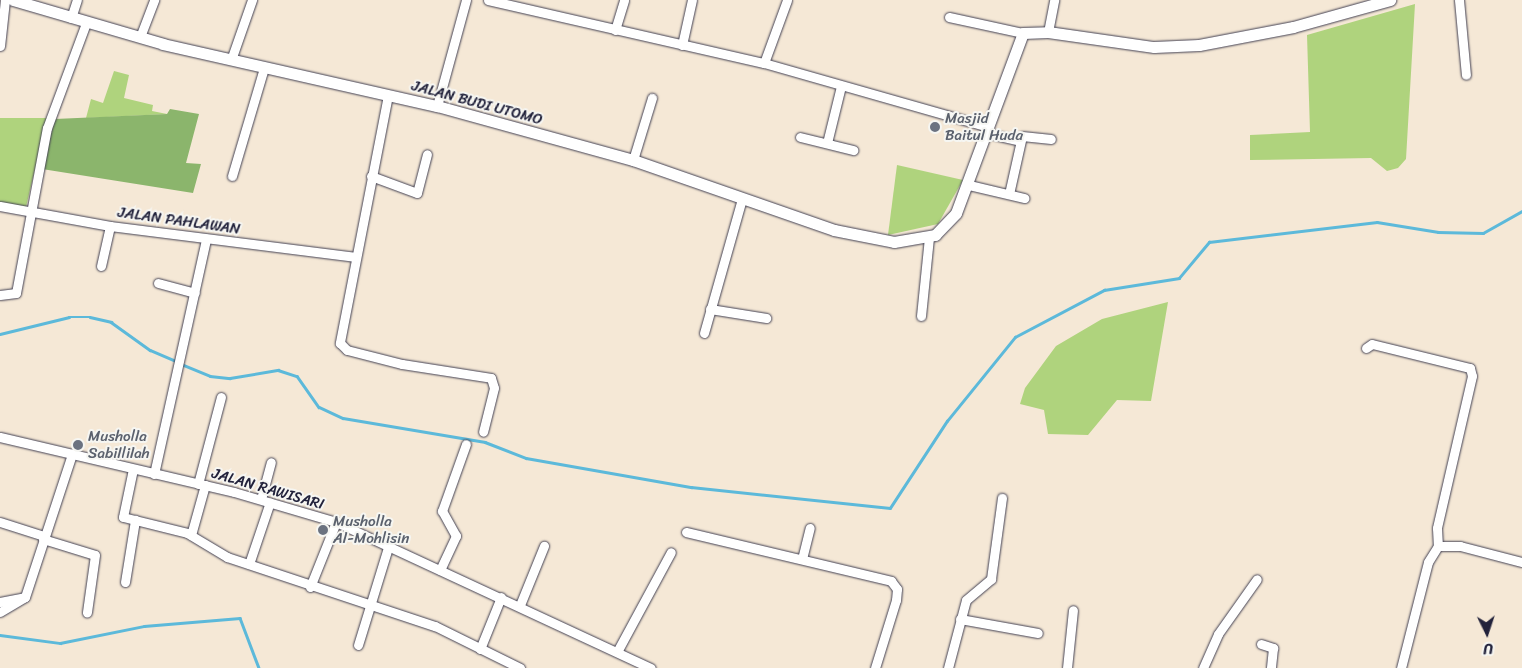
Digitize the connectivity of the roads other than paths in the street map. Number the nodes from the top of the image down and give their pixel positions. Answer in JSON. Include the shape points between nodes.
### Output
{"nodes":[{"id":1,"x":5,"y":0,"type":"edge"},
{"id":2,"x":13,"y":0,"type":"edge"},
{"id":3,"x":77,"y":0,"type":"edge"},
{"id":4,"x":154,"y":0,"type":"edge"},
{"id":5,"x":252,"y":0,"type":"edge"},
{"id":6,"x":466,"y":0,"type":"edge"},
{"id":7,"x":488,"y":0,"type":"edge"},
{"id":8,"x":624,"y":0,"type":"edge"},
{"id":9,"x":692,"y":0,"type":"edge"},
{"id":10,"x":787,"y":0,"type":"edge"},
{"id":11,"x":1054,"y":0,"type":"edge"},
{"id":12,"x":1390,"y":0,"type":"edge"},
{"id":13,"x":1459,"y":0,"type":"edge"},
{"id":14,"x":1355,"y":5,"type":"edge"},
{"id":15,"x":949,"y":17,"type":"dead end"},
{"id":16,"x":71,"y":18,"type":"junction"},
{"id":17,"x":86,"y":23,"type":"junction"},
{"id":18,"x":615,"y":30,"type":"junction"},
{"id":19,"x":1048,"y":32,"type":"junction"},
{"id":20,"x":1023,"y":33,"type":"junction"},
{"id":21,"x":140,"y":37,"type":"junction"},
{"id":22,"x":682,"y":45,"type":"junction"},
{"id":23,"x":0,"y":46,"type":"edge"},
{"id":24,"x":231,"y":60,"type":"junction"},
{"id":25,"x":764,"y":63,"type":"junction"},
{"id":26,"x":264,"y":68,"type":"junction"},
{"id":27,"x":1466,"y":75,"type":"dead end"},
{"id":28,"x":841,"y":86,"type":"junction"},
{"id":29,"x":388,"y":95,"type":"junction"},
{"id":30,"x":652,"y":98,"type":"dead end"},
{"id":31,"x":437,"y":106,"type":"junction"},
{"id":32,"x":987,"y":130,"type":"junction"},
{"id":33,"x":800,"y":137,"type":"dead end"},
{"id":34,"x":1050,"y":139,"type":"dead end"},
{"id":35,"x":1020,"y":141,"type":"junction"},
{"id":36,"x":827,"y":143,"type":"junction"},
{"id":37,"x":854,"y":150,"type":"dead end"},
{"id":38,"x":427,"y":154,"type":"dead end"},
{"id":39,"x":633,"y":160,"type":"junction"},
{"id":40,"x":232,"y":176,"type":"dead end"},
{"id":41,"x":371,"y":176,"type":"junction"},
{"id":42,"x":969,"y":185,"type":"junction"},
{"id":43,"x":1009,"y":194,"type":"junction"},
{"id":44,"x":1024,"y":198,"type":"dead end"},
{"id":45,"x":742,"y":199,"type":"junction"},
{"id":46,"x":0,"y":206,"type":"edge"},
{"id":47,"x":29,"y":212,"type":"junction"},
{"id":48,"x":110,"y":226,"type":"junction"},
{"id":49,"x":929,"y":237,"type":"junction"},
{"id":50,"x":206,"y":239,"type":"junction"},
{"id":51,"x":356,"y":257,"type":"junction"},
{"id":52,"x":101,"y":266,"type":"dead end"},
{"id":53,"x":158,"y":283,"type":"dead end"},
{"id":54,"x":195,"y":293,"type":"junction"},
{"id":55,"x":0,"y":295,"type":"edge"},
{"id":56,"x":710,"y":309,"type":"junction"},
{"id":57,"x":921,"y":316,"type":"dead end"},
{"id":58,"x":766,"y":318,"type":"dead end"},
{"id":59,"x":704,"y":333,"type":"dead end"},
{"id":60,"x":1366,"y":348,"type":"dead end"},
{"id":61,"x":221,"y":397,"type":"dead end"},
{"id":62,"x":483,"y":432,"type":"dead end"},
{"id":63,"x":0,"y":437,"type":"edge"},
{"id":64,"x":466,"y":444,"type":"dead end"},
{"id":65,"x":72,"y":454,"type":"junction"},
{"id":66,"x":271,"y":462,"type":"dead end"},
{"id":67,"x":133,"y":469,"type":"junction"},
{"id":68,"x":154,"y":474,"type":"junction"},
{"id":69,"x":202,"y":485,"type":"junction"},
{"id":70,"x":1002,"y":498,"type":"dead end"},
{"id":71,"x":260,"y":499,"type":"junction"},
{"id":72,"x":270,"y":502,"type":"junction"},
{"id":73,"x":135,"y":520,"type":"junction"},
{"id":74,"x":0,"y":522,"type":"edge"},
{"id":75,"x":336,"y":522,"type":"junction"},
{"id":76,"x":810,"y":528,"type":"dead end"},
{"id":77,"x":686,"y":532,"type":"dead end"},
{"id":78,"x":191,"y":535,"type":"junction"},
{"id":79,"x":43,"y":538,"type":"junction"},
{"id":80,"x":389,"y":544,"type":"junction"},
{"id":81,"x":544,"y":546,"type":"dead end"},
{"id":82,"x":1438,"y":546,"type":"junction"},
{"id":83,"x":672,"y":552,"type":"dead end"},
{"id":84,"x":802,"y":559,"type":"junction"},
{"id":85,"x":1522,"y":562,"type":"edge"},
{"id":86,"x":249,"y":564,"type":"junction"},
{"id":87,"x":440,"y":570,"type":"junction"},
{"id":88,"x":1257,"y":579,"type":"dead end"},
{"id":89,"x":125,"y":582,"type":"dead end"},
{"id":90,"x":310,"y":587,"type":"junction"},
{"id":91,"x":25,"y":597,"type":"junction"},
{"id":92,"x":501,"y":597,"type":"junction"},
{"id":93,"x":0,"y":602,"type":"edge"},
{"id":94,"x":370,"y":604,"type":"junction"},
{"id":95,"x":520,"y":605,"type":"junction"},
{"id":96,"x":1074,"y":610,"type":"dead end"},
{"id":97,"x":0,"y":612,"type":"edge"},
{"id":98,"x":87,"y":612,"type":"dead end"},
{"id":99,"x":960,"y":619,"type":"junction"},
{"id":100,"x":1038,"y":633,"type":"dead end"},
{"id":101,"x":1261,"y":644,"type":"dead end"},
{"id":102,"x":358,"y":645,"type":"dead end"},
{"id":103,"x":480,"y":649,"type":"junction"},
{"id":104,"x":618,"y":650,"type":"junction"},
{"id":105,"x":520,"y":668,"type":"edge"},
{"id":106,"x":651,"y":668,"type":"edge"},
{"id":107,"x":875,"y":668,"type":"edge"},
{"id":108,"x":948,"y":668,"type":"edge"},
{"id":109,"x":1067,"y":668,"type":"edge"},
{"id":110,"x":1203,"y":668,"type":"edge"},
{"id":111,"x":1270,"y":668,"type":"edge"},
{"id":112,"x":1401,"y":668,"type":"edge"}],
"edges":[{"from":1,"to":23,"type":"street"},
{"from":2,"to":16,"type":"street","name":"JALAN BUDI UTOMO"},
{"from":3,"to":16,"type":"street"},
{"from":4,"to":21,"type":"street"},
{"from":5,"to":24,"type":"street"},
{"from":6,"to":31,"type":"street"},
{"from":7,"to":18,"type":"street"},
{"from":8,"to":18,"type":"street"},
{"from":9,"to":22,"type":"street"},
{"from":10,"to":25,"type":"street"},
{"from":11,"to":19,"type":"street"},
{"from":12,"to":14,"type":"street"},
{"from":13,"to":27,"type":"street"},
{"from":14,"to":19,"type":"street","via":[[1228,40],[1173,48]]},
{"from":15,"to":20,"type":"street"},
{"from":16,"to":17,"type":"street","name":"JALAN BUDI UTOMO"},
{"from":17,"to":21,"type":"street","name":"JALAN BUDI UTOMO"},
{"from":17,"to":47,"type":"street","via":[[50,119]]},
{"from":18,"to":22,"type":"street"},
{"from":19,"to":20,"type":"street"},
{"from":20,"to":32,"type":"street"},
{"from":21,"to":24,"type":"street","name":"JALAN BUDI UTOMO"},
{"from":22,"to":25,"type":"street"},
{"from":24,"to":26,"type":"street","name":"JALAN BUDI UTOMO"},
{"from":25,"to":28,"type":"street"},
{"from":26,"to":29,"type":"street","name":"JALAN BUDI UTOMO"},
{"from":26,"to":40,"type":"street"},
{"from":28,"to":32,"type":"street"},
{"from":28,"to":36,"type":"street"},
{"from":29,"to":31,"type":"street","name":"JALAN BUDI UTOMO"},
{"from":29,"to":41,"type":"street"},
{"from":30,"to":39,"type":"street"},
{"from":31,"to":39,"type":"street","name":"JALAN BUDI UTOMO"},
{"from":32,"to":35,"type":"street"},
{"from":32,"to":42,"type":"street"},
{"from":33,"to":36,"type":"street"},
{"from":34,"to":35,"type":"street","via":[[1022,136]]},
{"from":35,"to":43,"type":"street"},
{"from":36,"to":37,"type":"street"},
{"from":38,"to":41,"type":"street","via":[[417,193]]},
{"from":39,"to":45,"type":"street","name":"JALAN BUDI UTOMO"},
{"from":41,"to":51,"type":"street"},
{"from":42,"to":43,"type":"street"},
{"from":42,"to":49,"type":"street","via":[[949,224]]},
{"from":43,"to":44,"type":"street"},
{"from":45,"to":49,"type":"street","name":"JALAN BUDI UTOMO","via":[[866,239],[894,242]]},
{"from":45,"to":56,"type":"street"},
{"from":46,"to":47,"type":"street","name":"JALAN PAHLAWAN"},
{"from":47,"to":48,"type":"street","name":"JALAN PAHLAWAN"},
{"from":47,"to":55,"type":"street","via":[[16,293]]},
{"from":48,"to":50,"type":"street","name":"JALAN PAHLAWAN"},
{"from":48,"to":52,"type":"street"},
{"from":49,"to":57,"type":"street"},
{"from":50,"to":51,"type":"street","name":"JALAN PAHLAWAN"},
{"from":50,"to":54,"type":"street"},
{"from":51,"to":62,"type":"street","via":[[339,334],[342,348],[402,364],[491,378],[494,388]]},
{"from":53,"to":54,"type":"street"},
{"from":54,"to":68,"type":"street"},
{"from":56,"to":58,"type":"street"},
{"from":56,"to":59,"type":"street"},
{"from":60,"to":82,"type":"street","via":[[1372,344],[1470,368],[1472,376],[1437,528]]},
{"from":61,"to":69,"type":"street"},
{"from":63,"to":65,"type":"street","name":"JALAN RAWISARI"},
{"from":64,"to":87,"type":"street","via":[[442,511],[456,536]]},
{"from":65,"to":67,"type":"street","name":"JALAN RAWISARI"},
{"from":65,"to":79,"type":"street"},
{"from":66,"to":71,"type":"street"},
{"from":67,"to":68,"type":"street","name":"JALAN RAWISARI"},
{"from":67,"to":73,"type":"street","via":[[123,517]]},
{"from":68,"to":69,"type":"street","name":"JALAN RAWISARI"},
{"from":69,"to":71,"type":"street","name":"JALAN RAWISARI"},
{"from":69,"to":78,"type":"street"},
{"from":70,"to":99,"type":"street","via":[[991,579],[969,595]]},
{"from":71,"to":72,"type":"street","name":"JALAN RAWISARI"},
{"from":72,"to":75,"type":"street","name":"JALAN RAWISARI"},
{"from":72,"to":86,"type":"street"},
{"from":73,"to":78,"type":"street"},
{"from":73,"to":89,"type":"street"},
{"from":74,"to":79,"type":"street"},
{"from":75,"to":80,"type":"street","name":"JALAN RAWISARI"},
{"from":75,"to":90,"type":"street"},
{"from":76,"to":84,"type":"street"},
{"from":77,"to":84,"type":"street"},
{"from":78,"to":86,"type":"street"},
{"from":79,"to":91,"type":"street"},
{"from":79,"to":98,"type":"street","via":[[95,555]]},
{"from":80,"to":87,"type":"street","name":"JALAN RAWISARI"},
{"from":80,"to":94,"type":"street"},
{"from":81,"to":95,"type":"street"},
{"from":82,"to":85,"type":"street","via":[[1460,546]]},
{"from":82,"to":112,"type":"street","via":[[1428,562]]},
{"from":83,"to":104,"type":"street"},
{"from":84,"to":107,"type":"street","via":[[895,585],[896,600]]},
{"from":86,"to":90,"type":"street"},
{"from":87,"to":92,"type":"street","name":"JALAN RAWISARI"},
{"from":88,"to":110,"type":"street","via":[[1218,634]]},
{"from":90,"to":94,"type":"street"},
{"from":91,"to":93,"type":"street"},
{"from":91,"to":97,"type":"street"},
{"from":92,"to":95,"type":"street","name":"JALAN RAWISARI"},
{"from":92,"to":103,"type":"street"},
{"from":94,"to":102,"type":"street"},
{"from":94,"to":103,"type":"street","via":[[435,626]]},
{"from":95,"to":104,"type":"street","name":"JALAN RAWISARI"},
{"from":96,"to":109,"type":"street"},
{"from":99,"to":100,"type":"street"},
{"from":99,"to":108,"type":"street"},
{"from":101,"to":111,"type":"street","via":[[1273,648]]},
{"from":103,"to":105,"type":"street"},
{"from":104,"to":106,"type":"street","name":"JALAN RAWISARI"}]}
